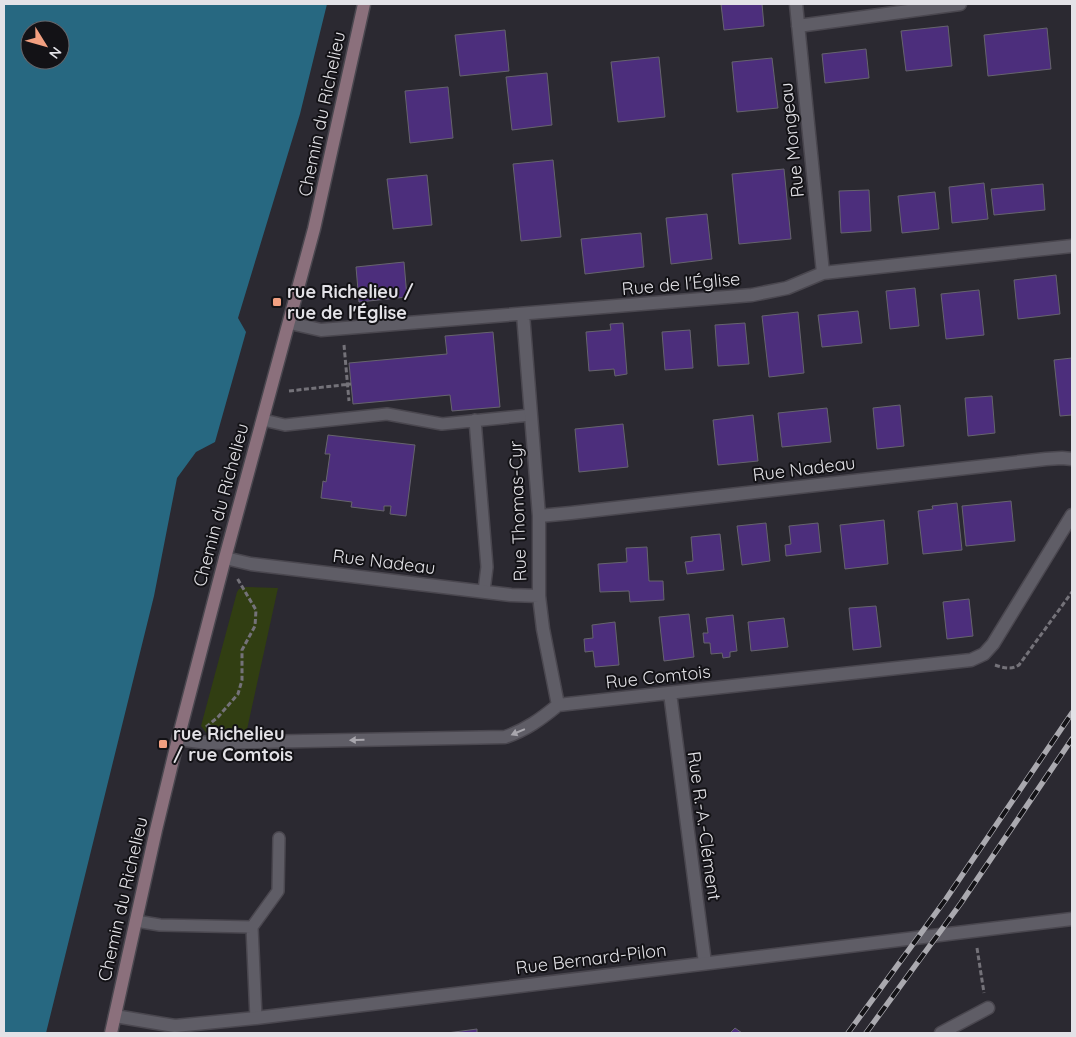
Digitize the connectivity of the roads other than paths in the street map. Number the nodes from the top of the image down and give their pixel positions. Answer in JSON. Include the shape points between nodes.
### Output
{"nodes":[{"id":1,"x":364,"y":4,"type":"edge"},
{"id":2,"x":796,"y":4,"type":"edge"},
{"id":3,"x":960,"y":4,"type":"edge"},
{"id":4,"x":798,"y":26,"type":"junction"},
{"id":5,"x":1072,"y":246,"type":"edge"},
{"id":6,"x":823,"y":273,"type":"junction"},
{"id":7,"x":523,"y":314,"type":"junction"},
{"id":8,"x":290,"y":323,"type":"junction"},
{"id":9,"x":531,"y":415,"type":"junction"},
{"id":10,"x":263,"y":420,"type":"junction"},
{"id":11,"x":475,"y":420,"type":"junction"},
{"id":12,"x":1072,"y":459,"type":"edge"},
{"id":13,"x":1072,"y":515,"type":"edge"},
{"id":14,"x":539,"y":516,"type":"junction"},
{"id":15,"x":225,"y":558,"type":"junction"},
{"id":16,"x":484,"y":591,"type":"junction"},
{"id":17,"x":539,"y":596,"type":"junction"},
{"id":18,"x":670,"y":693,"type":"junction"},
{"id":19,"x":558,"y":705,"type":"junction"},
{"id":20,"x":178,"y":739,"type":"junction"},
{"id":21,"x":279,"y":838,"type":"dead end"},
{"id":22,"x":1072,"y":919,"type":"edge"},
{"id":23,"x":136,"y":920,"type":"junction"},
{"id":24,"x":252,"y":927,"type":"junction"},
{"id":25,"x":705,"y":963,"type":"junction"},
{"id":26,"x":988,"y":1008,"type":"road end"},
{"id":27,"x":115,"y":1016,"type":"junction"},
{"id":28,"x":256,"y":1018,"type":"junction"},
{"id":29,"x":111,"y":1033,"type":"edge"},
{"id":30,"x":941,"y":1033,"type":"edge"}],
"edges":[{"from":1,"to":8,"type":"main road","name":"Chemin du Richelieu","via":[[331,158]]},
{"from":2,"to":4,"type":"street","name":"Rue Mongeau"},
{"from":3,"to":4,"type":"street"},
{"from":4,"to":6,"type":"street","name":"Rue Mongeau"},
{"from":5,"to":6,"type":"street","name":"Rue de l'Église"},
{"from":6,"to":7,"type":"street","name":"Rue de l'Église","via":[[787,288],[752,295]]},
{"from":7,"to":8,"type":"street","name":"Rue de l'Église","via":[[321,330]]},
{"from":7,"to":9,"type":"street","name":"Rue Thomas-Cyr"},
{"from":8,"to":10,"type":"main road","name":"Chemin du Richelieu"},
{"from":9,"to":11,"type":"lane"},
{"from":9,"to":14,"type":"street","name":"Rue Thomas-Cyr"},
{"from":10,"to":11,"type":"lane","via":[[285,425],[387,414],[442,424]]},
{"from":10,"to":15,"type":"main road","name":"Chemin du Richelieu"},
{"from":11,"to":16,"type":"lane","via":[[487,567]]},
{"from":12,"to":14,"type":"street","name":"Rue Nadeau","via":[[1046,459]]},
{"from":13,"to":18,"type":"street","name":"Rue Comtois","via":[[998,636],[978,658]]},
{"from":14,"to":17,"type":"street","name":"Rue Thomas-Cyr"},
{"from":15,"to":16,"type":"street","name":"Rue Nadeau","via":[[251,564]]},
{"from":15,"to":20,"type":"main road","name":"Chemin du Richelieu"},
{"from":16,"to":17,"type":"street","name":"Rue Nadeau"},
{"from":17,"to":19,"type":"street","name":"Rue Thomas-Cyr"},
{"from":18,"to":19,"type":"street","name":"Rue Comtois"},
{"from":18,"to":25,"type":"street","name":"Rue R.-A.-Clément"},
{"from":19,"to":20,"type":"street","one_way":true,"via":[[518,733],[505,737],[207,743]]},
{"from":20,"to":23,"type":"main road","name":"Chemin du Richelieu"},
{"from":21,"to":24,"type":"lane","via":[[278,891]]},
{"from":22,"to":25,"type":"street","name":"Rue Bernard-Pilon"},
{"from":23,"to":24,"type":"lane","via":[[160,925]]},
{"from":23,"to":27,"type":"main road","name":"Chemin du Richelieu"},
{"from":24,"to":28,"type":"lane"},
{"from":25,"to":28,"type":"street","name":"Rue Bernard-Pilon"},
{"from":26,"to":30,"type":"street"},
{"from":27,"to":28,"type":"street","name":"Rue Bernard-Pilon","via":[[175,1026]]},
{"from":27,"to":29,"type":"main road","name":"Chemin du Richelieu"}]}
